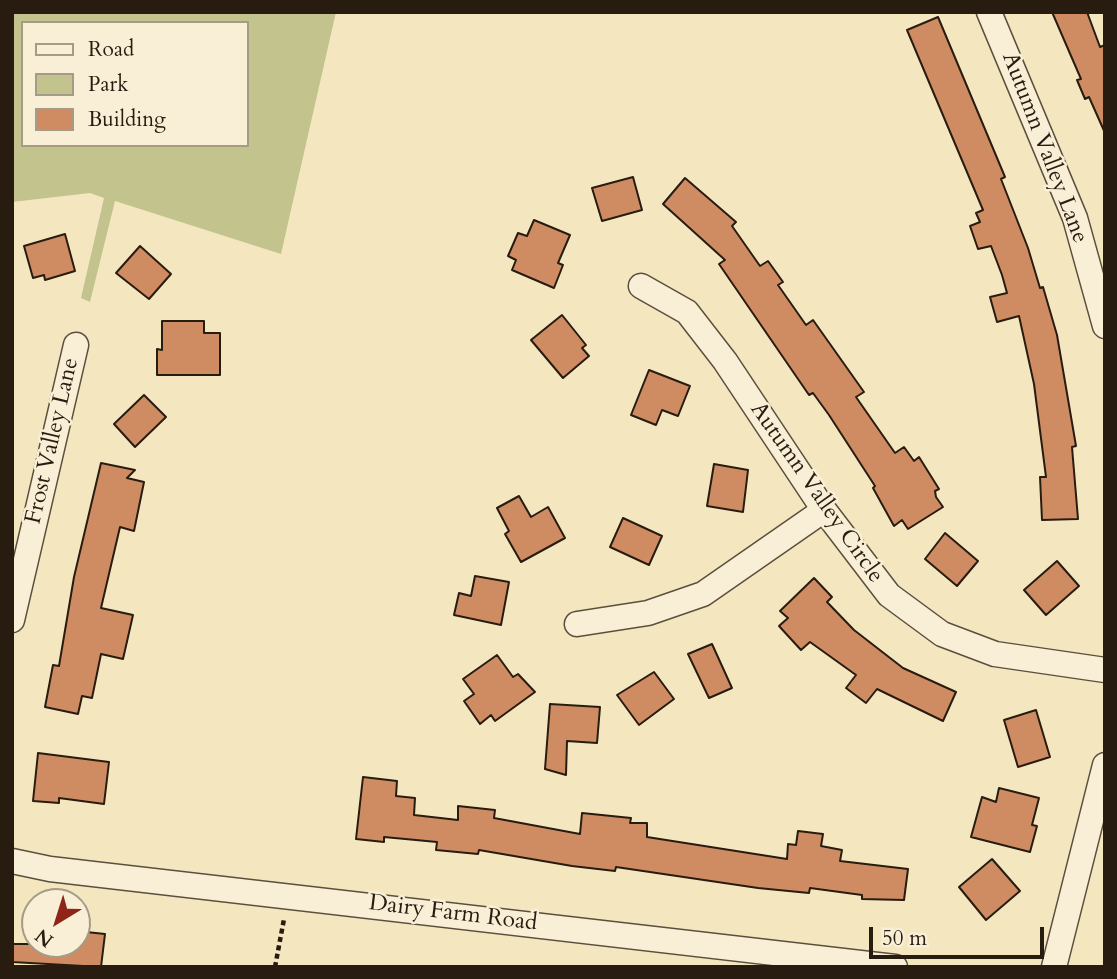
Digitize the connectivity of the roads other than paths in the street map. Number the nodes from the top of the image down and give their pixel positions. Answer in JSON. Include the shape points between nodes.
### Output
{"nodes":[{"id":1,"x":989,"y":12,"type":"edge"},
{"id":2,"x":641,"y":286,"type":"dead end"},
{"id":3,"x":1105,"y":326,"type":"edge"},
{"id":4,"x":76,"y":345,"type":"dead end"},
{"id":5,"x":824,"y":510,"type":"junction"},
{"id":6,"x":16,"y":584,"type":"edge"},
{"id":7,"x":12,"y":620,"type":"edge"},
{"id":8,"x":577,"y":624,"type":"dead end"},
{"id":9,"x":1105,"y":670,"type":"edge"},
{"id":10,"x":1105,"y":765,"type":"edge"},
{"id":11,"x":12,"y":861,"type":"edge"},
{"id":12,"x":807,"y":962,"type":"edge"},
{"id":13,"x":895,"y":967,"type":"edge"},
{"id":14,"x":1054,"y":967,"type":"edge"}],
"edges":[{"from":1,"to":3,"type":"street","name":"Autumn Valley Lane","via":[[1075,218]]},
{"from":2,"to":5,"type":"street","name":"Autumn Valley Circle","via":[[687,312]]},
{"from":4,"to":6,"type":"street","name":"Frost Valley Lane"},
{"from":5,"to":8,"type":"street","via":[[703,594],[648,613]]},
{"from":5,"to":9,"type":"street","name":"Autumn Valley Circle","via":[[889,595],[942,634],[995,654]]},
{"from":6,"to":7,"type":"street","name":"Frost Valley Lane"},
{"from":10,"to":14,"type":"street"},
{"from":11,"to":12,"type":"street","name":"Dairy Farm Road"},
{"from":12,"to":13,"type":"street","name":"Dairy Farm Road"}]}
